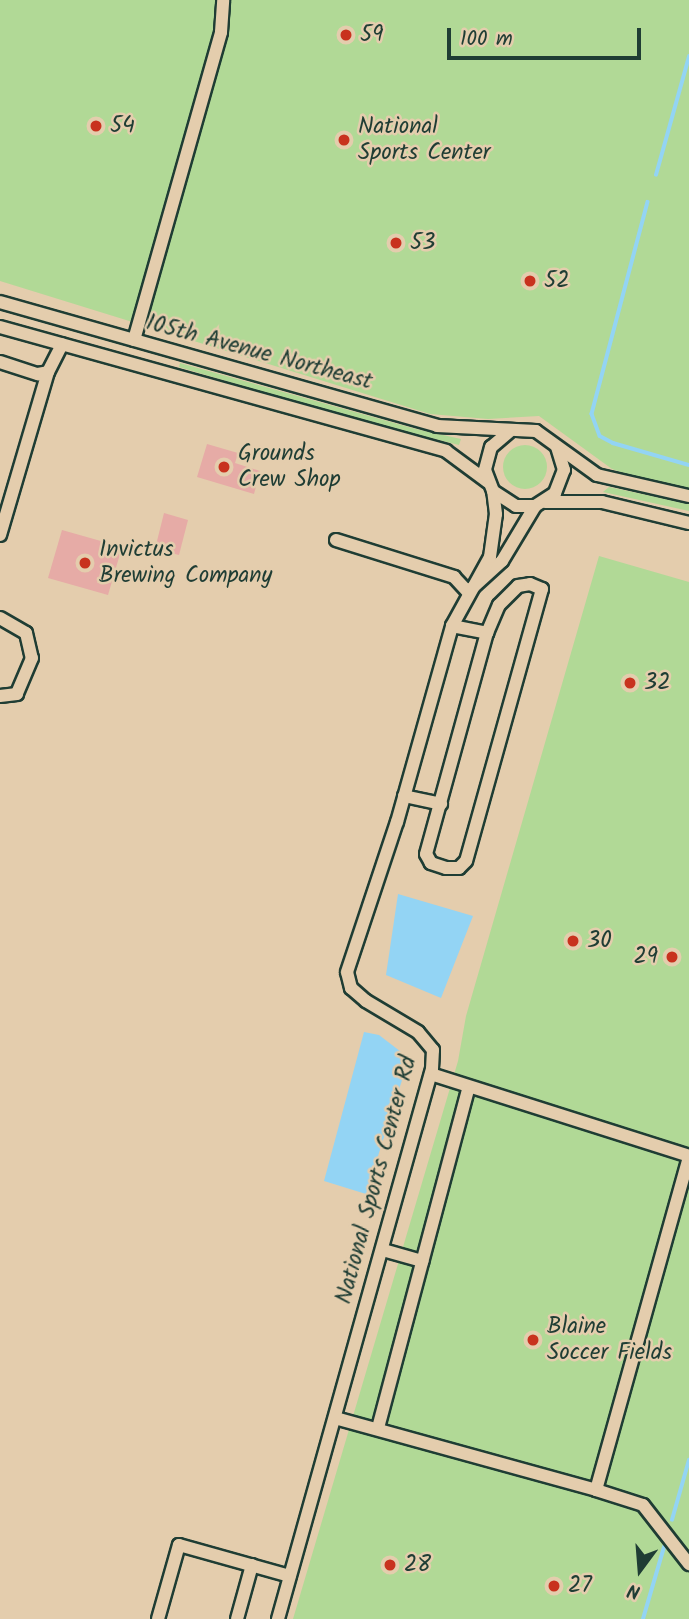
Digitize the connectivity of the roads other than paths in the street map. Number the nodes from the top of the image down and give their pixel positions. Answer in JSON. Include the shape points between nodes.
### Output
{"nodes":[{"id":1,"x":223,"y":0,"type":"edge"},
{"id":2,"x":0,"y":302,"type":"edge"},
{"id":3,"x":0,"y":327,"type":"edge"},
{"id":4,"x":134,"y":340,"type":"junction"},
{"id":5,"x":62,"y":344,"type":"junction"},
{"id":6,"x":0,"y":362,"type":"edge"},
{"id":7,"x":48,"y":372,"type":"junction"},
{"id":8,"x":509,"y":432,"type":"junction"},
{"id":9,"x":557,"y":446,"type":"junction"},
{"id":10,"x":490,"y":486,"type":"junction"},
{"id":11,"x":689,"y":496,"type":"edge"},
{"id":12,"x":540,"y":504,"type":"junction"},
{"id":13,"x":689,"y":523,"type":"edge"},
{"id":14,"x":0,"y":535,"type":"edge"},
{"id":15,"x":336,"y":540,"type":"dead end"},
{"id":16,"x":468,"y":592,"type":"junction"},
{"id":17,"x":0,"y":618,"type":"edge"},
{"id":18,"x":452,"y":626,"type":"junction"},
{"id":19,"x":487,"y":634,"type":"junction"},
{"id":20,"x":0,"y":696,"type":"edge"},
{"id":21,"x":404,"y":796,"type":"junction"},
{"id":22,"x":441,"y":804,"type":"junction"},
{"id":23,"x":431,"y":1074,"type":"junction"},
{"id":24,"x":468,"y":1089,"type":"junction"},
{"id":25,"x":689,"y":1156,"type":"edge"},
{"id":26,"x":383,"y":1250,"type":"junction"},
{"id":27,"x":422,"y":1261,"type":"junction"},
{"id":28,"x":335,"y":1418,"type":"junction"},
{"id":29,"x":378,"y":1429,"type":"junction"},
{"id":30,"x":596,"y":1490,"type":"junction"},
{"id":31,"x":689,"y":1564,"type":"edge"},
{"id":32,"x":252,"y":1565,"type":"junction"},
{"id":33,"x":290,"y":1576,"type":"junction"},
{"id":34,"x":158,"y":1619,"type":"edge"},
{"id":35,"x":237,"y":1619,"type":"edge"},
{"id":36,"x":278,"y":1619,"type":"edge"}],
"edges":[{"from":1,"to":4,"type":"street","via":[[221,32]]},
{"from":2,"to":4,"type":"street","name":"105th Avenue Northeast"},
{"from":3,"to":5,"type":"street","name":"105th Avenue Northeast"},
{"from":4,"to":8,"type":"street","name":"105th Avenue Northeast","via":[[438,426]]},
{"from":5,"to":7,"type":"street"},
{"from":5,"to":10,"type":"street","name":"105th Avenue Northeast","via":[[382,437],[446,451]]},
{"from":6,"to":7,"type":"street","via":[[38,374]]},
{"from":7,"to":14,"type":"street"},
{"from":8,"to":9,"type":"street","name":"105th Avenue Northeast","via":[[536,430]]},
{"from":8,"to":10,"type":"street","via":[[499,438],[486,458]]},
{"from":9,"to":11,"type":"street","name":"105th Avenue Northeast","via":[[597,475]]},
{"from":9,"to":12,"type":"street","via":[[562,458],[561,482]]},
{"from":10,"to":12,"type":"street","name":"105th Avenue Northeast","via":[[507,503]]},
{"from":10,"to":16,"type":"street","name":"National Sports Center Rd","via":[[496,514],[490,557]]},
{"from":12,"to":13,"type":"street","name":"105th Avenue Northeast","via":[[612,504]]},
{"from":12,"to":16,"type":"street","via":[[502,561]]},
{"from":15,"to":16,"type":"street","via":[[454,577]]},
{"from":16,"to":18,"type":"street","name":"National Sports Center Rd"},
{"from":17,"to":20,"type":"street","via":[[26,633],[32,658],[17,694]]},
{"from":18,"to":19,"type":"street"},
{"from":18,"to":21,"type":"street","name":"National Sports Center Rd"},
{"from":19,"to":22,"type":"street"},
{"from":19,"to":22,"type":"street","via":[[499,605],[518,586],[542,589],[466,861],[459,868],[432,863],[426,854]]},
{"from":21,"to":22,"type":"street"},
{"from":21,"to":23,"type":"street","name":"National Sports Center Rd","via":[[347,972],[351,988],[398,1016],[433,1050]]},
{"from":23,"to":24,"type":"street"},
{"from":23,"to":26,"type":"street","name":"National Sports Center Rd"},
{"from":24,"to":25,"type":"street"},
{"from":24,"to":27,"type":"street"},
{"from":25,"to":30,"type":"street"},
{"from":26,"to":27,"type":"street"},
{"from":26,"to":28,"type":"street","name":"National Sports Center Rd"},
{"from":27,"to":29,"type":"street"},
{"from":28,"to":29,"type":"street"},
{"from":28,"to":33,"type":"street","name":"National Sports Center Rd"},
{"from":29,"to":30,"type":"street"},
{"from":30,"to":31,"type":"street","via":[[643,1505]]},
{"from":32,"to":33,"type":"street"},
{"from":32,"to":34,"type":"street","via":[[179,1545]]},
{"from":32,"to":35,"type":"street"},
{"from":33,"to":36,"type":"street","name":"National Sports Center Rd"}]}
